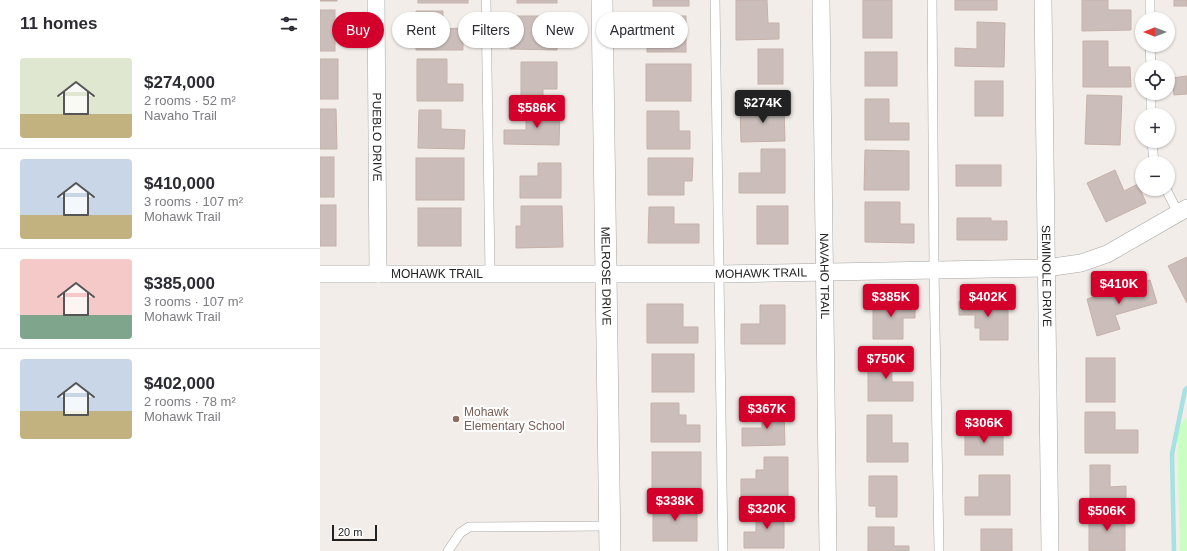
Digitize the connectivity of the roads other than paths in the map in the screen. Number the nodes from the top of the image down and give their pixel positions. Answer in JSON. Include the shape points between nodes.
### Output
{"nodes":[{"id":1,"x":376,"y":0,"type":"edge"},
{"id":2,"x":486,"y":0,"type":"edge"},
{"id":3,"x":602,"y":0,"type":"edge"},
{"id":4,"x":715,"y":0,"type":"edge"},
{"id":5,"x":821,"y":0,"type":"edge"},
{"id":6,"x":932,"y":0,"type":"edge"},
{"id":7,"x":1043,"y":0,"type":"edge"},
{"id":8,"x":1150,"y":0,"type":"edge"},
{"id":9,"x":1150,"y":12,"type":"edge"},
{"id":10,"x":1171,"y":196,"type":"edge"},
{"id":11,"x":1182,"y":211,"type":"edge"},
{"id":12,"x":1046,"y":268,"type":"junction"},
{"id":13,"x":934,"y":270,"type":"junction"},
{"id":14,"x":825,"y":272,"type":"junction"},
{"id":15,"x":320,"y":274,"type":"edge"},
{"id":16,"x":378,"y":274,"type":"junction"},
{"id":17,"x":490,"y":274,"type":"junction"},
{"id":18,"x":605,"y":274,"type":"junction"},
{"id":19,"x":719,"y":274,"type":"junction"},
{"id":20,"x":610,"y":526,"type":"junction"},
{"id":21,"x":448,"y":551,"type":"edge"},
{"id":22,"x":610,"y":551,"type":"edge"},
{"id":23,"x":723,"y":551,"type":"edge"},
{"id":24,"x":828,"y":551,"type":"edge"},
{"id":25,"x":939,"y":551,"type":"edge"},
{"id":26,"x":1050,"y":551,"type":"edge"}],
"edges":[{"from":1,"to":16,"type":"street","name":"PUEBLO DRIVE"},
{"from":2,"to":17,"type":"lane"},
{"from":3,"to":18,"type":"street","name":"MELROSE DRIVE"},
{"from":4,"to":19,"type":"lane"},
{"from":5,"to":14,"type":"street","name":"NAVAHO TRAIL"},
{"from":6,"to":13,"type":"lane"},
{"from":7,"to":12,"type":"street","name":"SEMINOLE DRIVE"},
{"from":8,"to":9,"type":"lane"},
{"from":10,"to":11,"type":"lane"},
{"from":11,"to":12,"type":"street","name":"MOHAWK TRAIL","via":[[1107,254],[1081,263]]},
{"from":12,"to":13,"type":"street","name":"MOHAWK TRAIL"},
{"from":12,"to":26,"type":"street","name":"SEMINOLE DRIVE"},
{"from":13,"to":14,"type":"street","name":"MOHAWK TRAIL"},
{"from":13,"to":25,"type":"lane"},
{"from":14,"to":19,"type":"street","name":"MOHAWK TRAIL"},
{"from":14,"to":24,"type":"street","name":"NAVAHO TRAIL"},
{"from":15,"to":16,"type":"street","name":"MOHAWK TRAIL"},
{"from":16,"to":17,"type":"street","name":"MOHAWK TRAIL"},
{"from":17,"to":18,"type":"street","name":"MOHAWK TRAIL"},
{"from":18,"to":19,"type":"street","name":"MOHAWK TRAIL"},
{"from":18,"to":20,"type":"street","name":"MELROSE DRIVE"},
{"from":19,"to":23,"type":"lane"},
{"from":20,"to":21,"type":"lane","via":[[469,527],[460,533]]},
{"from":20,"to":22,"type":"street","name":"MELROSE DRIVE"}]}
